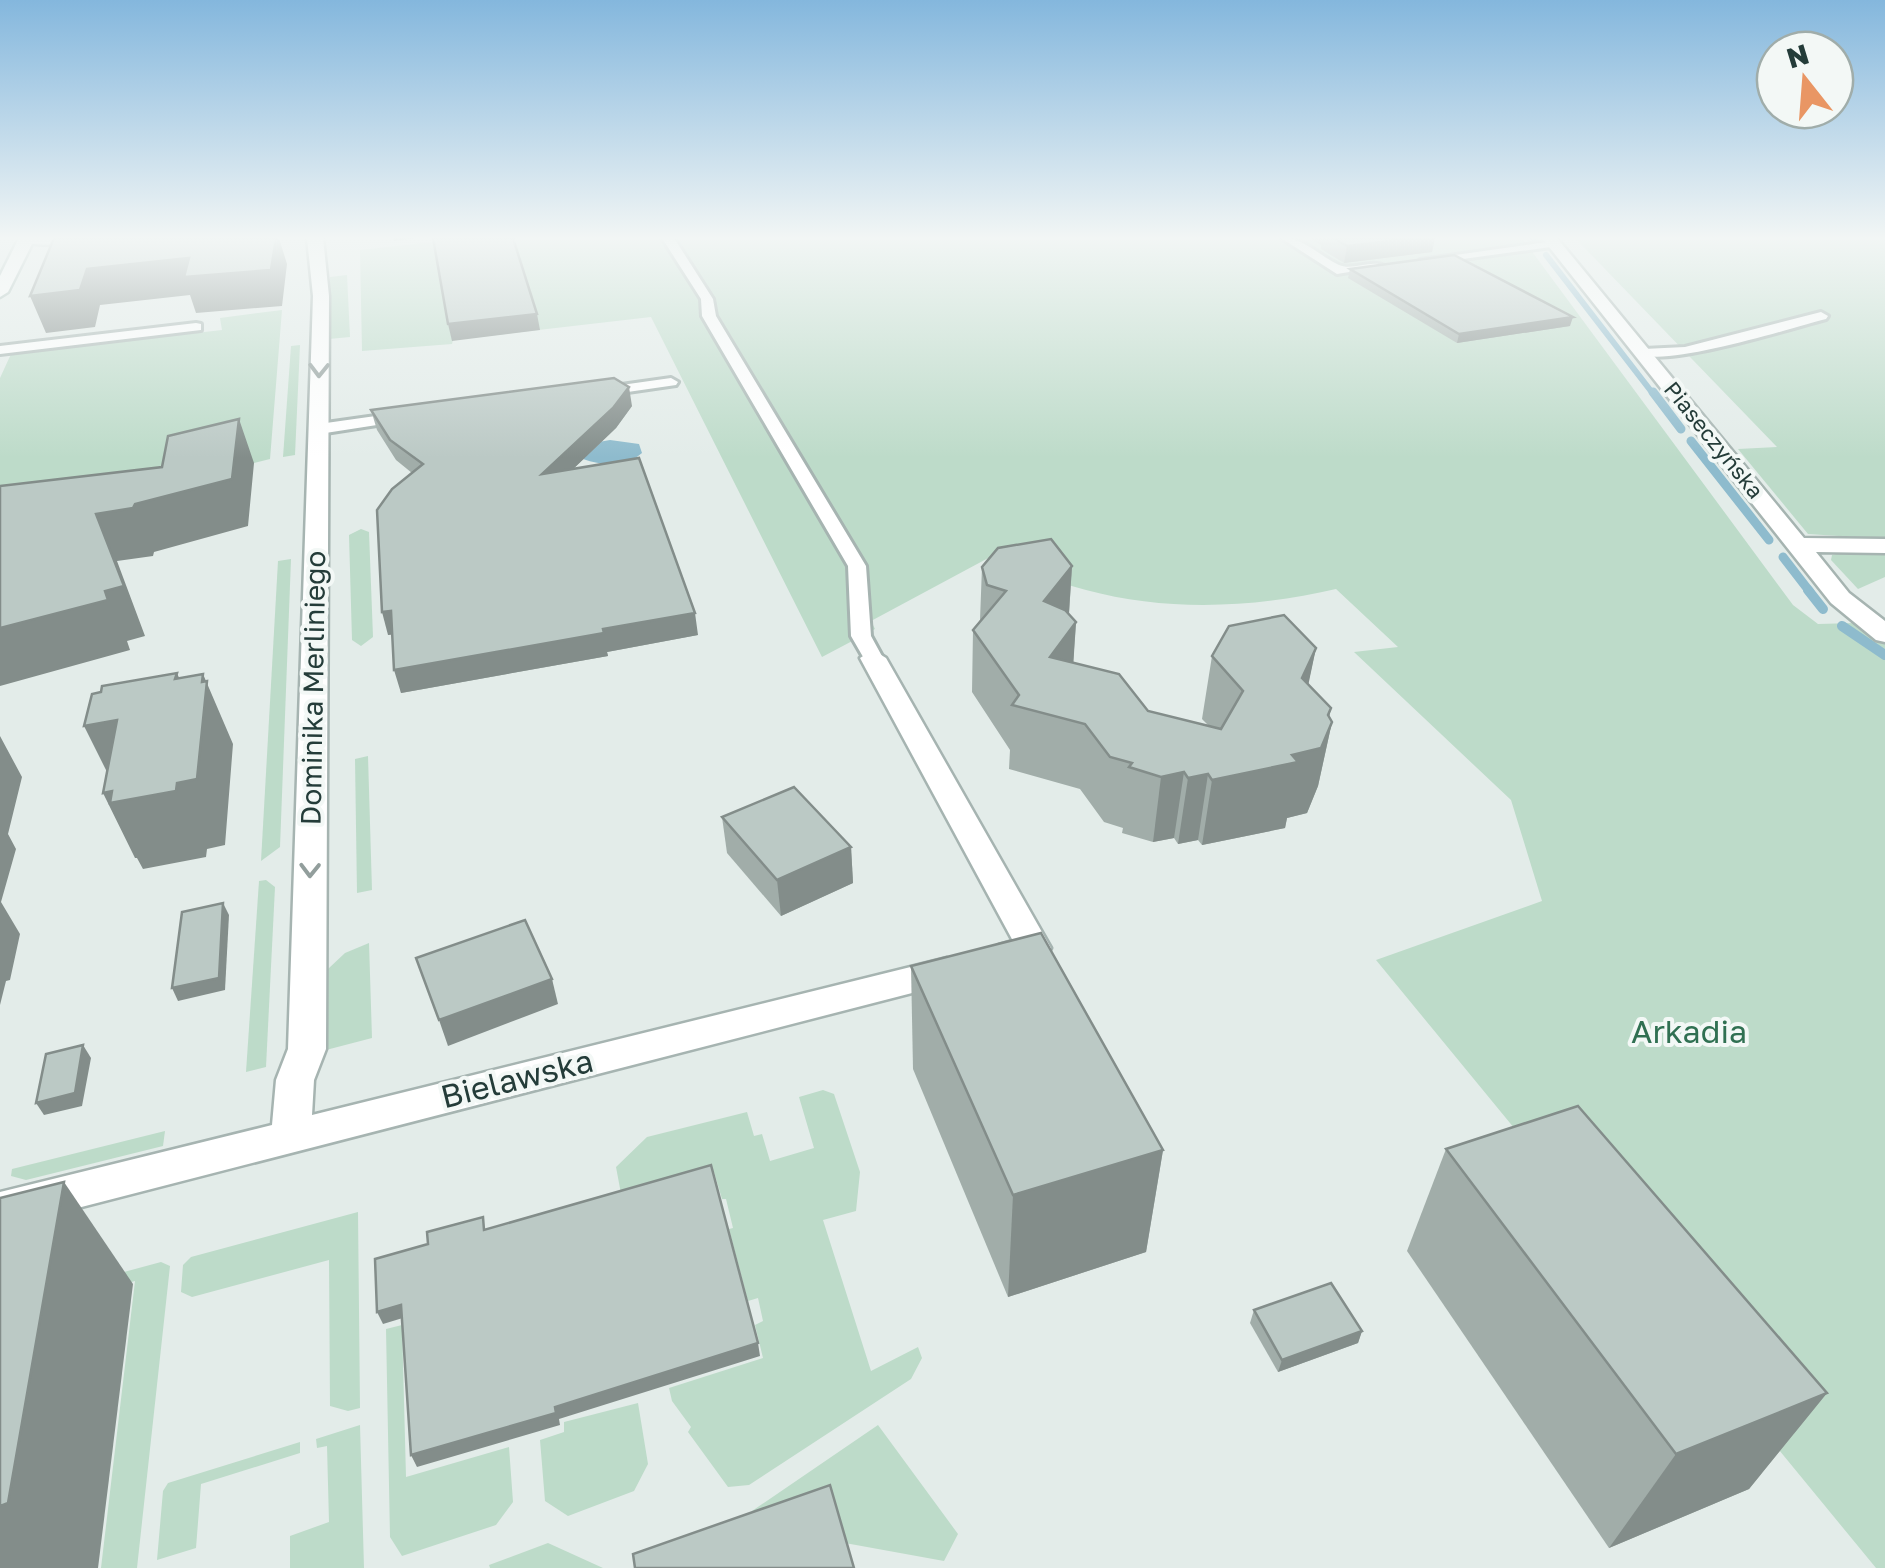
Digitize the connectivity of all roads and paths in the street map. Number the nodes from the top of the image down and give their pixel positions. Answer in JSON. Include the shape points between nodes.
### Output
{"nodes":[{"id":1,"x":320,"y":311,"type":"edge"},
{"id":2,"x":708,"y":311,"type":"edge"},
{"id":3,"x":1610,"y":311,"type":"edge"},
{"id":4,"x":1821,"y":316,"type":"dead end"},
{"id":5,"x":196,"y":327,"type":"dead end"},
{"id":6,"x":0,"y":350,"type":"edge"},
{"id":7,"x":1644,"y":353,"type":"junction"},
{"id":8,"x":671,"y":382,"type":"dead end"},
{"id":9,"x":579,"y":394,"type":"edge"},
{"id":10,"x":430,"y":414,"type":"edge"},
{"id":11,"x":318,"y":429,"type":"junction"},
{"id":12,"x":1797,"y":545,"type":"junction"},
{"id":13,"x":1885,"y":546,"type":"edge"},
{"id":14,"x":1885,"y":634,"type":"edge"},
{"id":15,"x":873,"y":658,"type":"joint"},
{"id":16,"x":290,"y":1136,"type":"junction"},
{"id":17,"x":0,"y":1210,"type":"edge"}],
"edges":[{"from":1,"to":11,"type":"street","name":"Dominika Merliniego","one_way":true},
{"from":2,"to":15,"type":"lane","via":[[857,566],[861,636]]},
{"from":3,"to":7,"type":"street","name":"Piaseczyńska"},
{"from":4,"to":7,"type":"lane","via":[[1685,350]]},
{"from":5,"to":6,"type":"lane"},
{"from":7,"to":12,"type":"street","name":"Piaseczyńska"},
{"from":8,"to":9,"type":"lane"},
{"from":10,"to":11,"type":"lane"},
{"from":11,"to":16,"type":"street","name":"Dominika Merliniego","one_way":true,"via":[[307,1050],[295,1080]]},
{"from":12,"to":13,"type":"street"},
{"from":12,"to":14,"type":"street","name":"Piaseczyńska","via":[[1840,598]]},
{"from":15,"to":16,"type":"street","name":"Bielawska","via":[[1034,948]]},
{"from":16,"to":17,"type":"street","name":"Bielawska"}]}
